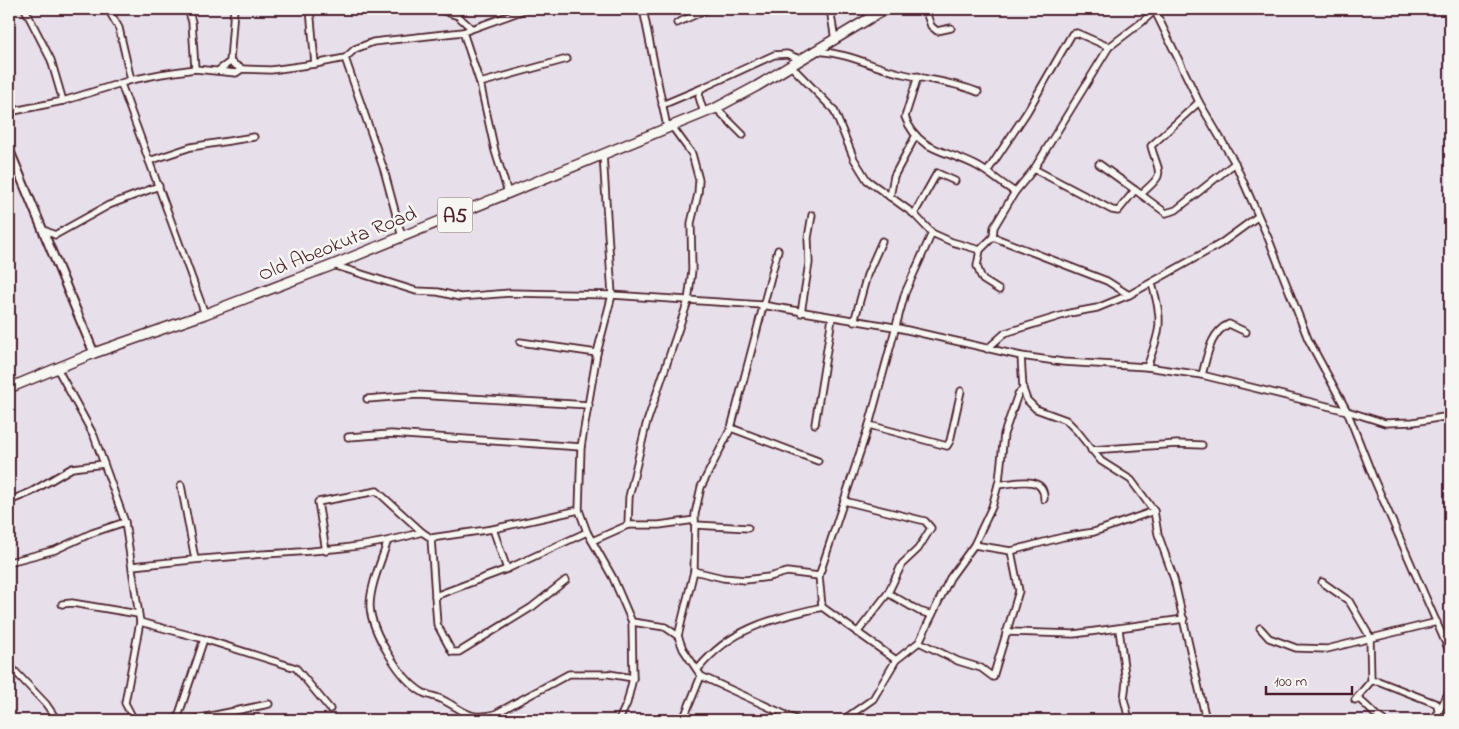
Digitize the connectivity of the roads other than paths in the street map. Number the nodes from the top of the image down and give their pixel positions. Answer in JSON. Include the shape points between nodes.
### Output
{"nodes":[{"id":1,"x":25,"y":9,"type":"edge"},
{"id":2,"x":108,"y":9,"type":"edge"},
{"id":3,"x":188,"y":9,"type":"edge"},
{"id":4,"x":234,"y":9,"type":"edge"},
{"id":5,"x":310,"y":9,"type":"edge"},
{"id":6,"x":438,"y":9,"type":"edge"},
{"id":7,"x":527,"y":9,"type":"edge"},
{"id":8,"x":643,"y":9,"type":"edge"},
{"id":9,"x":708,"y":9,"type":"edge"},
{"id":10,"x":830,"y":9,"type":"edge"},
{"id":11,"x":885,"y":9,"type":"edge"},
{"id":12,"x":924,"y":9,"type":"edge"},
{"id":13,"x":1154,"y":9,"type":"edge"},
{"id":14,"x":677,"y":22,"type":"dead end"},
{"id":15,"x":471,"y":28,"type":"junction"},
{"id":16,"x":951,"y":28,"type":"dead end"},
{"id":17,"x":463,"y":32,"type":"junction"},
{"id":18,"x":835,"y":40,"type":"junction"},
{"id":19,"x":1109,"y":47,"type":"junction"},
{"id":20,"x":817,"y":51,"type":"junction"},
{"id":21,"x":345,"y":58,"type":"junction"},
{"id":22,"x":567,"y":59,"type":"dead end"},
{"id":23,"x":802,"y":60,"type":"junction"},
{"id":24,"x":230,"y":62,"type":"junction"},
{"id":25,"x":315,"y":64,"type":"junction"},
{"id":26,"x":790,"y":66,"type":"junction"},
{"id":27,"x":195,"y":69,"type":"junction"},
{"id":28,"x":242,"y":69,"type":"junction"},
{"id":29,"x":219,"y":70,"type":"junction"},
{"id":30,"x":918,"y":76,"type":"junction"},
{"id":31,"x":131,"y":80,"type":"junction"},
{"id":32,"x":480,"y":83,"type":"junction"},
{"id":33,"x":121,"y":84,"type":"junction"},
{"id":34,"x":700,"y":89,"type":"junction"},
{"id":35,"x":978,"y":92,"type":"dead end"},
{"id":36,"x":63,"y":101,"type":"junction"},
{"id":37,"x":1199,"y":102,"type":"junction"},
{"id":38,"x":662,"y":105,"type":"junction"},
{"id":39,"x":716,"y":108,"type":"junction"},
{"id":40,"x":9,"y":112,"type":"edge"},
{"id":41,"x":704,"y":113,"type":"junction"},
{"id":42,"x":669,"y":126,"type":"junction"},
{"id":43,"x":743,"y":135,"type":"dead end"},
{"id":44,"x":254,"y":137,"type":"dead end"},
{"id":45,"x":915,"y":137,"type":"junction"},
{"id":46,"x":9,"y":149,"type":"edge"},
{"id":47,"x":603,"y":154,"type":"junction"},
{"id":48,"x":149,"y":162,"type":"junction"},
{"id":49,"x":1235,"y":163,"type":"junction"},
{"id":50,"x":1099,"y":164,"type":"dead end"},
{"id":51,"x":1034,"y":169,"type":"junction"},
{"id":52,"x":986,"y":172,"type":"junction"},
{"id":53,"x":955,"y":181,"type":"dead end"},
{"id":54,"x":159,"y":186,"type":"junction"},
{"id":55,"x":1135,"y":190,"type":"junction"},
{"id":56,"x":1015,"y":192,"type":"junction"},
{"id":57,"x":508,"y":193,"type":"junction"},
{"id":58,"x":1141,"y":194,"type":"junction"},
{"id":59,"x":890,"y":197,"type":"junction"},
{"id":60,"x":914,"y":214,"type":"junction"},
{"id":61,"x":812,"y":215,"type":"dead end"},
{"id":62,"x":1258,"y":217,"type":"junction"},
{"id":63,"x":44,"y":230,"type":"junction"},
{"id":64,"x":932,"y":233,"type":"junction"},
{"id":65,"x":402,"y":237,"type":"junction"},
{"id":66,"x":993,"y":237,"type":"junction"},
{"id":67,"x":882,"y":241,"type":"dead end"},
{"id":68,"x":778,"y":250,"type":"dead end"},
{"id":69,"x":980,"y":250,"type":"junction"},
{"id":70,"x":333,"y":265,"type":"junction"},
{"id":71,"x":1152,"y":284,"type":"junction"},
{"id":72,"x":999,"y":290,"type":"dead end"},
{"id":73,"x":612,"y":295,"type":"junction"},
{"id":74,"x":1129,"y":296,"type":"junction"},
{"id":75,"x":688,"y":301,"type":"junction"},
{"id":76,"x":762,"y":305,"type":"junction"},
{"id":77,"x":801,"y":313,"type":"junction"},
{"id":78,"x":205,"y":314,"type":"junction"},
{"id":79,"x":832,"y":318,"type":"junction"},
{"id":80,"x":854,"y":322,"type":"junction"},
{"id":81,"x":894,"y":327,"type":"junction"},
{"id":82,"x":1246,"y":332,"type":"dead end"},
{"id":83,"x":520,"y":342,"type":"dead end"},
{"id":84,"x":988,"y":349,"type":"junction"},
{"id":85,"x":597,"y":352,"type":"junction"},
{"id":86,"x":94,"y":353,"type":"junction"},
{"id":87,"x":1021,"y":356,"type":"junction"},
{"id":88,"x":1146,"y":367,"type":"junction"},
{"id":89,"x":58,"y":370,"type":"junction"},
{"id":90,"x":1202,"y":375,"type":"junction"},
{"id":91,"x":9,"y":388,"type":"edge"},
{"id":92,"x":1023,"y":389,"type":"junction"},
{"id":93,"x":961,"y":391,"type":"dead end"},
{"id":94,"x":367,"y":399,"type":"dead end"},
{"id":95,"x":589,"y":405,"type":"junction"},
{"id":96,"x":1347,"y":411,"type":"junction"},
{"id":97,"x":1450,"y":416,"type":"edge"},
{"id":98,"x":815,"y":424,"type":"dead end"},
{"id":99,"x":869,"y":425,"type":"junction"},
{"id":100,"x":731,"y":428,"type":"junction"},
{"id":101,"x":348,"y":437,"type":"dead end"},
{"id":102,"x":1202,"y":445,"type":"dead end"},
{"id":103,"x":581,"y":447,"type":"junction"},
{"id":104,"x":1092,"y":450,"type":"junction"},
{"id":105,"x":818,"y":461,"type":"dead end"},
{"id":106,"x":104,"y":464,"type":"junction"},
{"id":107,"x":181,"y":485,"type":"dead end"},
{"id":108,"x":998,"y":485,"type":"junction"},
{"id":109,"x":1044,"y":499,"type":"dead end"},
{"id":110,"x":9,"y":501,"type":"edge"},
{"id":111,"x":844,"y":501,"type":"junction"},
{"id":112,"x":579,"y":510,"type":"junction"},
{"id":113,"x":1154,"y":511,"type":"junction"},
{"id":114,"x":125,"y":522,"type":"junction"},
{"id":115,"x":695,"y":522,"type":"junction"},
{"id":116,"x":628,"y":525,"type":"junction"},
{"id":117,"x":748,"y":528,"type":"dead end"},
{"id":118,"x":493,"y":530,"type":"junction"},
{"id":119,"x":422,"y":532,"type":"junction"},
{"id":120,"x":587,"y":532,"type":"junction"},
{"id":121,"x":431,"y":538,"type":"junction"},
{"id":122,"x":592,"y":542,"type":"junction"},
{"id":123,"x":387,"y":543,"type":"junction"},
{"id":124,"x":974,"y":545,"type":"junction"},
{"id":125,"x":326,"y":551,"type":"junction"},
{"id":126,"x":1011,"y":552,"type":"junction"},
{"id":127,"x":195,"y":559,"type":"junction"},
{"id":128,"x":9,"y":562,"type":"edge"},
{"id":129,"x":132,"y":566,"type":"junction"},
{"id":130,"x":507,"y":570,"type":"junction"},
{"id":131,"x":694,"y":571,"type":"junction"},
{"id":132,"x":818,"y":576,"type":"junction"},
{"id":133,"x":566,"y":580,"type":"dead end"},
{"id":134,"x":1322,"y":582,"type":"dead end"},
{"id":135,"x":888,"y":593,"type":"junction"},
{"id":136,"x":435,"y":596,"type":"junction"},
{"id":137,"x":62,"y":604,"type":"dead end"},
{"id":138,"x":822,"y":606,"type":"junction"},
{"id":139,"x":138,"y":614,"type":"junction"},
{"id":140,"x":932,"y":615,"type":"junction"},
{"id":141,"x":1184,"y":619,"type":"junction"},
{"id":142,"x":140,"y":622,"type":"junction"},
{"id":143,"x":632,"y":622,"type":"junction"},
{"id":144,"x":1437,"y":622,"type":"junction"},
{"id":145,"x":1260,"y":628,"type":"dead end"},
{"id":146,"x":1119,"y":629,"type":"junction"},
{"id":147,"x":1006,"y":632,"type":"junction"},
{"id":148,"x":857,"y":633,"type":"junction"},
{"id":149,"x":678,"y":636,"type":"junction"},
{"id":150,"x":1370,"y":637,"type":"junction"},
{"id":151,"x":204,"y":638,"type":"junction"},
{"id":152,"x":920,"y":642,"type":"junction"},
{"id":153,"x":1450,"y":653,"type":"edge"},
{"id":154,"x":896,"y":660,"type":"junction"},
{"id":155,"x":9,"y":665,"type":"edge"},
{"id":156,"x":698,"y":669,"type":"junction"},
{"id":157,"x":701,"y":676,"type":"junction"},
{"id":158,"x":633,"y":678,"type":"junction"},
{"id":159,"x":1371,"y":681,"type":"junction"},
{"id":160,"x":1450,"y":690,"type":"edge"},
{"id":161,"x":269,"y":704,"type":"dead end"},
{"id":162,"x":330,"y":710,"type":"dead end"},
{"id":163,"x":1438,"y":711,"type":"junction"},
{"id":164,"x":57,"y":720,"type":"edge"},
{"id":165,"x":134,"y":720,"type":"edge"},
{"id":166,"x":180,"y":720,"type":"edge"},
{"id":167,"x":191,"y":720,"type":"edge"},
{"id":168,"x":619,"y":720,"type":"edge"},
{"id":169,"x":683,"y":720,"type":"edge"},
{"id":170,"x":797,"y":720,"type":"edge"},
{"id":171,"x":843,"y":720,"type":"edge"},
{"id":172,"x":1129,"y":720,"type":"edge"},
{"id":173,"x":1206,"y":720,"type":"edge"},
{"id":174,"x":1383,"y":720,"type":"edge"},
{"id":175,"x":1434,"y":720,"type":"edge"}],
"edges":[{"from":1,"to":36,"type":"street","via":[[51,60]]},
{"from":2,"to":31,"type":"street","via":[[119,28]]},
{"from":3,"to":27,"type":"street"},
{"from":4,"to":24,"type":"street"},
{"from":5,"to":25,"type":"street"},
{"from":6,"to":15,"type":"street","via":[[458,16]]},
{"from":7,"to":15,"type":"street"},
{"from":8,"to":38,"type":"street"},
{"from":9,"to":14,"type":"street"},
{"from":10,"to":18,"type":"street"},
{"from":11,"to":18,"type":"highway","name":"Old Abeokuta Road","number":"A5"},
{"from":12,"to":16,"type":"street","via":[[931,26],[937,31]]},
{"from":13,"to":19,"type":"street"},
{"from":13,"to":37,"type":"street"},
{"from":15,"to":17,"type":"street"},
{"from":17,"to":21,"type":"street","via":[[373,42],[355,49]]},
{"from":17,"to":32,"type":"street"},
{"from":18,"to":20,"type":"highway","name":"Old Abeokuta Road","number":"A5"},
{"from":19,"to":51,"type":"street"},
{"from":19,"to":52,"type":"street","via":[[1077,33],[1072,34],[1027,112]]},
{"from":20,"to":23,"type":"highway","name":"Old Abeokuta Road","number":"A5"},
{"from":20,"to":30,"type":"street","via":[[848,55],[879,67]]},
{"from":21,"to":25,"type":"street"},
{"from":21,"to":65,"type":"street","via":[[384,170]]},
{"from":22,"to":32,"type":"street"},
{"from":23,"to":26,"type":"highway","name":"Old Abeokuta Road","number":"A5"},
{"from":23,"to":34,"type":"street","via":[[787,54],[774,55]]},
{"from":24,"to":28,"type":"street"},
{"from":24,"to":29,"type":"street"},
{"from":25,"to":28,"type":"street","via":[[271,70]]},
{"from":26,"to":39,"type":"highway","name":"Old Abeokuta Road","number":"A5"},
{"from":26,"to":59,"type":"street","via":[[834,110],[854,159],[867,180]]},
{"from":27,"to":29,"type":"street"},
{"from":27,"to":31,"type":"street"},
{"from":28,"to":29,"type":"street","via":[[236,73]]},
{"from":30,"to":35,"type":"street","via":[[946,80]]},
{"from":30,"to":45,"type":"street","via":[[905,117]]},
{"from":31,"to":33,"type":"street"},
{"from":32,"to":57,"type":"street"},
{"from":33,"to":36,"type":"street"},
{"from":33,"to":48,"type":"street"},
{"from":34,"to":38,"type":"street"},
{"from":34,"to":41,"type":"street"},
{"from":36,"to":40,"type":"street"},
{"from":37,"to":49,"type":"street"},
{"from":37,"to":58,"type":"street","via":[[1151,146],[1159,165],[1157,181]]},
{"from":38,"to":42,"type":"street"},
{"from":39,"to":41,"type":"highway","name":"Old Abeokuta Road","number":"A5"},
{"from":39,"to":43,"type":"street"},
{"from":41,"to":42,"type":"highway","name":"Old Abeokuta Road","number":"A5"},
{"from":42,"to":47,"type":"highway","name":"Old Abeokuta Road","number":"A5"},
{"from":42,"to":75,"type":"street","via":[[692,154],[699,180],[691,223],[692,270]]},
{"from":44,"to":48,"type":"street","via":[[191,147]]},
{"from":45,"to":52,"type":"street"},
{"from":45,"to":59,"type":"street","via":[[894,176]]},
{"from":46,"to":63,"type":"street"},
{"from":47,"to":57,"type":"highway","name":"Old Abeokuta Road","number":"A5"},
{"from":47,"to":73,"type":"street"},
{"from":48,"to":54,"type":"street"},
{"from":49,"to":58,"type":"street","via":[[1172,213],[1166,213]]},
{"from":49,"to":62,"type":"street"},
{"from":50,"to":55,"type":"street"},
{"from":51,"to":55,"type":"street","via":[[1112,210],[1118,211]]},
{"from":51,"to":56,"type":"street"},
{"from":52,"to":56,"type":"street"},
{"from":53,"to":60,"type":"street","via":[[937,174]]},
{"from":54,"to":63,"type":"street","via":[[109,205],[54,235]]},
{"from":54,"to":78,"type":"street"},
{"from":55,"to":58,"type":"street"},
{"from":56,"to":66,"type":"street","via":[[994,227]]},
{"from":57,"to":65,"type":"highway","name":"Old Abeokuta Road","number":"A5"},
{"from":59,"to":60,"type":"street"},
{"from":60,"to":64,"type":"street"},
{"from":61,"to":77,"type":"street"},
{"from":62,"to":71,"type":"street","via":[[1220,244]]},
{"from":62,"to":96,"type":"street","via":[[1308,338]]},
{"from":63,"to":86,"type":"street"},
{"from":64,"to":69,"type":"street"},
{"from":64,"to":81,"type":"street"},
{"from":65,"to":70,"type":"highway","name":"Old Abeokuta Road","number":"A5"},
{"from":66,"to":69,"type":"street"},
{"from":66,"to":74,"type":"street","via":[[1107,281]]},
{"from":67,"to":80,"type":"street","via":[[867,274]]},
{"from":68,"to":76,"type":"street"},
{"from":69,"to":72,"type":"street","via":[[977,266],[980,274],[983,280]]},
{"from":70,"to":73,"type":"street","via":[[416,291],[460,297],[510,293]]},
{"from":70,"to":78,"type":"highway","name":"Old Abeokuta Road","number":"A5"},
{"from":71,"to":74,"type":"street"},
{"from":71,"to":88,"type":"street","via":[[1160,331]]},
{"from":73,"to":75,"type":"street"},
{"from":73,"to":85,"type":"street"},
{"from":74,"to":84,"type":"street","via":[[1005,333]]},
{"from":75,"to":76,"type":"street"},
{"from":75,"to":116,"type":"street","via":[[646,425],[629,497]]},
{"from":76,"to":77,"type":"street"},
{"from":76,"to":100,"type":"street","via":[[752,356]]},
{"from":77,"to":79,"type":"street"},
{"from":78,"to":86,"type":"highway","name":"Old Abeokuta Road","number":"A5"},
{"from":79,"to":80,"type":"street"},
{"from":79,"to":98,"type":"street"},
{"from":80,"to":81,"type":"street"},
{"from":81,"to":84,"type":"street"},
{"from":81,"to":99,"type":"street"},
{"from":82,"to":90,"type":"street","via":[[1229,324],[1222,327],[1214,337]]},
{"from":83,"to":85,"type":"street"},
{"from":84,"to":87,"type":"street"},
{"from":85,"to":95,"type":"street"},
{"from":86,"to":89,"type":"highway","name":"Old Abeokuta Road","number":"A5"},
{"from":87,"to":88,"type":"street"},
{"from":87,"to":92,"type":"street"},
{"from":88,"to":90,"type":"street"},
{"from":89,"to":91,"type":"highway","name":"Old Abeokuta Road","number":"A5"},
{"from":89,"to":106,"type":"street","via":[[94,436]]},
{"from":90,"to":96,"type":"street"},
{"from":92,"to":104,"type":"street","via":[[1026,400],[1036,409],[1066,420]]},
{"from":92,"to":108,"type":"street","via":[[1018,394],[1004,434]]},
{"from":93,"to":99,"type":"street","via":[[950,441],[946,446]]},
{"from":94,"to":95,"type":"street","via":[[417,395]]},
{"from":95,"to":103,"type":"street"},
{"from":96,"to":97,"type":"street","via":[[1385,423]]},
{"from":96,"to":144,"type":"street"},
{"from":99,"to":111,"type":"street"},
{"from":100,"to":105,"type":"street"},
{"from":100,"to":115,"type":"street","via":[[701,487]]},
{"from":101,"to":103,"type":"street","via":[[391,434]]},
{"from":102,"to":104,"type":"street"},
{"from":103,"to":112,"type":"street"},
{"from":104,"to":113,"type":"street","via":[[1101,461],[1131,480]]},
{"from":106,"to":110,"type":"street","via":[[72,468]]},
{"from":106,"to":114,"type":"street"},
{"from":107,"to":127,"type":"street"},
{"from":108,"to":109,"type":"street","via":[[1030,481],[1038,484],[1044,492]]},
{"from":108,"to":124,"type":"street","via":[[992,507]]},
{"from":111,"to":132,"type":"street"},
{"from":111,"to":135,"type":"street","via":[[925,521],[930,525],[918,549],[902,564]]},
{"from":112,"to":118,"type":"street"},
{"from":112,"to":120,"type":"street"},
{"from":113,"to":126,"type":"street","via":[[1094,532]]},
{"from":113,"to":141,"type":"street"},
{"from":114,"to":128,"type":"street","via":[[56,550]]},
{"from":114,"to":129,"type":"street"},
{"from":115,"to":116,"type":"street"},
{"from":115,"to":117,"type":"street"},
{"from":115,"to":131,"type":"street"},
{"from":116,"to":122,"type":"street"},
{"from":118,"to":121,"type":"street"},
{"from":118,"to":130,"type":"street"},
{"from":119,"to":121,"type":"street"},
{"from":119,"to":123,"type":"street"},
{"from":119,"to":125,"type":"street","via":[[377,490],[336,497],[318,502]]},
{"from":120,"to":122,"type":"street"},
{"from":120,"to":130,"type":"street"},
{"from":121,"to":136,"type":"street"},
{"from":122,"to":143,"type":"street","via":[[613,578]]},
{"from":123,"to":125,"type":"street"},
{"from":123,"to":158,"type":"street","via":[[370,606],[379,638],[404,676],[421,692],[476,718],[483,718],[569,674]]},
{"from":124,"to":126,"type":"street"},
{"from":124,"to":140,"type":"street","via":[[950,578]]},
{"from":125,"to":127,"type":"street"},
{"from":126,"to":147,"type":"street","via":[[1019,591]]},
{"from":127,"to":129,"type":"street"},
{"from":129,"to":139,"type":"street"},
{"from":130,"to":136,"type":"street"},
{"from":131,"to":132,"type":"street","via":[[745,580],[769,578],[787,572]]},
{"from":131,"to":149,"type":"street"},
{"from":132,"to":138,"type":"street"},
{"from":133,"to":136,"type":"street","via":[[532,607],[459,652],[452,652],[437,624]]},
{"from":134,"to":150,"type":"street","via":[[1349,601]]},
{"from":135,"to":140,"type":"street"},
{"from":135,"to":148,"type":"street"},
{"from":137,"to":139,"type":"street"},
{"from":138,"to":148,"type":"street"},
{"from":138,"to":156,"type":"street","via":[[757,624],[713,651]]},
{"from":139,"to":142,"type":"street"},
{"from":140,"to":152,"type":"street"},
{"from":141,"to":146,"type":"street"},
{"from":141,"to":173,"type":"street"},
{"from":142,"to":151,"type":"street"},
{"from":142,"to":165,"type":"street","via":[[125,703]]},
{"from":143,"to":149,"type":"street","via":[[665,627]]},
{"from":143,"to":158,"type":"street"},
{"from":144,"to":150,"type":"street"},
{"from":144,"to":153,"type":"street"},
{"from":145,"to":150,"type":"street","via":[[1270,638],[1296,648],[1342,646]]},
{"from":146,"to":147,"type":"street","via":[[1074,634]]},
{"from":146,"to":172,"type":"street","via":[[1126,682],[1124,699]]},
{"from":147,"to":152,"type":"street","via":[[993,677],[981,668],[958,661]]},
{"from":148,"to":154,"type":"street"},
{"from":149,"to":156,"type":"street"},
{"from":150,"to":159,"type":"street"},
{"from":151,"to":162,"type":"street","via":[[296,668]]},
{"from":151,"to":166,"type":"street","via":[[179,714]]},
{"from":152,"to":154,"type":"street"},
{"from":154,"to":171,"type":"street","via":[[872,700]]},
{"from":155,"to":164,"type":"street"},
{"from":156,"to":157,"type":"street"},
{"from":157,"to":169,"type":"street"},
{"from":157,"to":170,"type":"street"},
{"from":158,"to":168,"type":"street"},
{"from":159,"to":163,"type":"street","via":[[1437,704]]},
{"from":159,"to":174,"type":"street","via":[[1355,700],[1364,702],[1372,714]]},
{"from":160,"to":163,"type":"street"},
{"from":161,"to":167,"type":"street"},
{"from":163,"to":175,"type":"street"}]}
